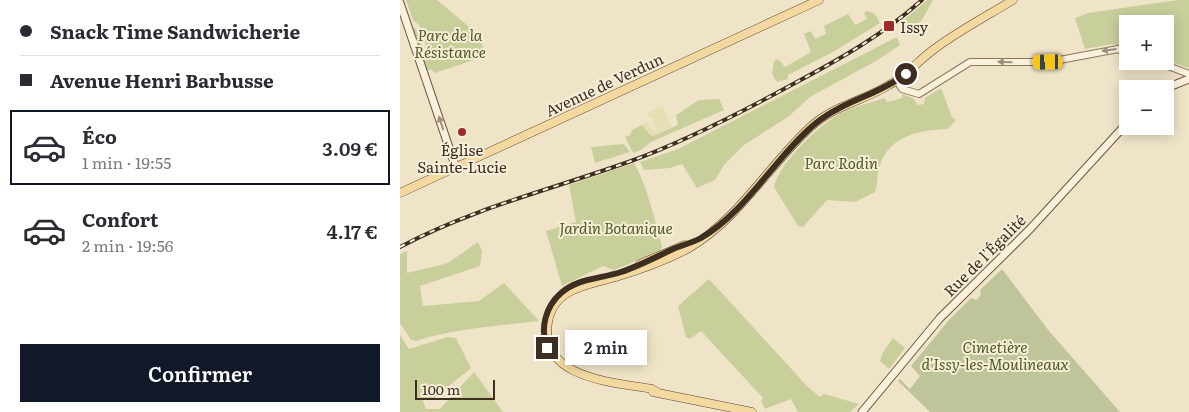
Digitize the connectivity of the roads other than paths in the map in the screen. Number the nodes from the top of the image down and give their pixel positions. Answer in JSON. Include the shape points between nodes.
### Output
{"nodes":[{"id":1,"x":819,"y":0,"type":"edge"},
{"id":2,"x":1013,"y":0,"type":"edge"},
{"id":3,"x":400,"y":3,"type":"edge"},
{"id":4,"x":1119,"y":50,"type":"edge"},
{"id":5,"x":1174,"y":68,"type":"edge"},
{"id":6,"x":1189,"y":74,"type":"edge"},
{"id":7,"x":1189,"y":79,"type":"edge"},
{"id":8,"x":897,"y":81,"type":"junction"},
{"id":9,"x":1174,"y":85,"type":"edge"},
{"id":10,"x":1119,"y":132,"type":"edge"},
{"id":11,"x":456,"y":168,"type":"junction"},
{"id":12,"x":400,"y":193,"type":"edge"},
{"id":13,"x":863,"y":411,"type":"edge"},
{"id":14,"x":752,"y":412,"type":"edge"}],
"edges":[{"from":1,"to":11,"type":"main road","name":"Avenue de Verdun"},
{"from":2,"to":8,"type":"main road","via":[[935,48]]},
{"from":11,"to":3,"type":"main road","one_way":true},
{"from":4,"to":8,"type":"street","one_way":true,"via":[[1049,62],[970,62],[919,94],[902,89]]},
{"from":5,"to":6,"type":"street"},
{"from":7,"to":9,"type":"main road"},
{"from":8,"to":14,"type":"main road","via":[[833,111],[815,124],[735,210],[700,238],[632,268],[569,286],[553,302],[544,339],[556,364],[566,372],[586,380]]},
{"from":10,"to":13,"type":"main road","name":"Rue de l'Égalité","via":[[1030,229],[940,318]]},
{"from":11,"to":12,"type":"main road","name":"Avenue de Verdun"}]}
